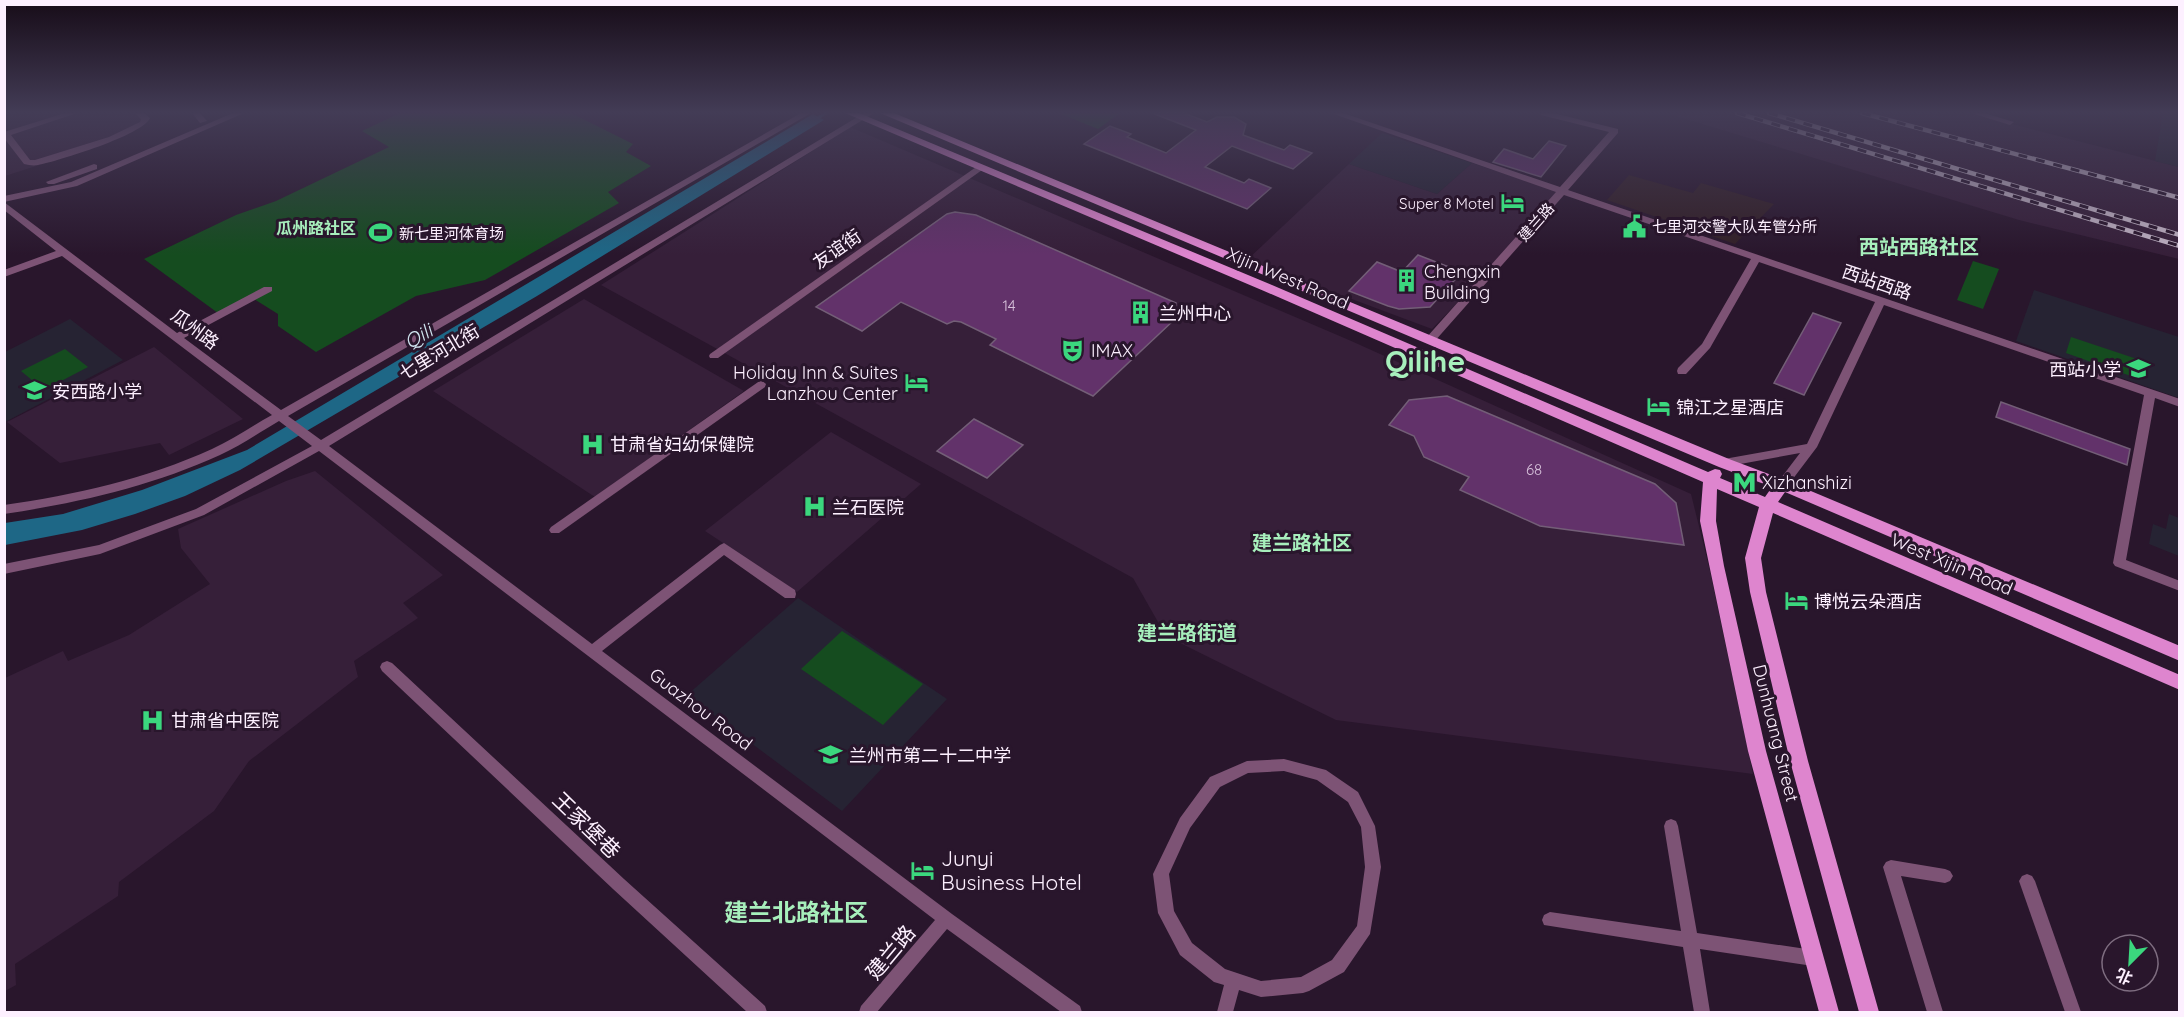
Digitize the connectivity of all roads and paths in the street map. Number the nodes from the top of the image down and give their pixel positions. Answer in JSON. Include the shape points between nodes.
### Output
{"nodes":[{"id":1,"x":26,"y":160,"type":"edge"},
{"id":2,"x":43,"y":160,"type":"edge"},
{"id":3,"x":110,"y":160,"type":"edge"},
{"id":4,"x":129,"y":160,"type":"edge"},
{"id":5,"x":726,"y":160,"type":"edge"},
{"id":6,"x":786,"y":160,"type":"edge"},
{"id":7,"x":962,"y":160,"type":"edge"},
{"id":8,"x":1472,"y":160,"type":"edge"},
{"id":9,"x":1590,"y":160,"type":"edge"},
{"id":10,"x":1003,"y":161,"type":"joint"},
{"id":11,"x":983,"y":170,"type":"junction"},
{"id":12,"x":1563,"y":192,"type":"junction"},
{"id":13,"x":4,"y":198,"type":"edge"},
{"id":14,"x":4,"y":205,"type":"edge"},
{"id":15,"x":63,"y":252,"type":"junction"},
{"id":16,"x":1755,"y":258,"type":"junction"},
{"id":17,"x":4,"y":274,"type":"edge"},
{"id":18,"x":268,"y":289,"type":"dead end"},
{"id":19,"x":1881,"y":301,"type":"junction"},
{"id":20,"x":177,"y":337,"type":"junction"},
{"id":21,"x":1430,"y":340,"type":"junction"},
{"id":22,"x":714,"y":356,"type":"dead end"},
{"id":23,"x":1682,"y":371,"type":"dead end"},
{"id":24,"x":761,"y":384,"type":"dead end"},
{"id":25,"x":2150,"y":393,"type":"junction"},
{"id":26,"x":2180,"y":403,"type":"edge"},
{"id":27,"x":284,"y":419,"type":"junction"},
{"id":28,"x":306,"y":435,"type":"joint"},
{"id":29,"x":320,"y":446,"type":"junction"},
{"id":30,"x":1811,"y":447,"type":"junction"},
{"id":31,"x":1724,"y":463,"type":"junction"},
{"id":32,"x":1710,"y":480,"type":"junction"},
{"id":33,"x":1782,"y":485,"type":"junction"},
{"id":34,"x":1767,"y":506,"type":"junction"},
{"id":35,"x":4,"y":510,"type":"edge"},
{"id":36,"x":555,"y":530,"type":"dead end"},
{"id":37,"x":4,"y":569,"type":"edge"},
{"id":38,"x":2180,"y":586,"type":"edge"},
{"id":39,"x":790,"y":594,"type":"dead end"},
{"id":40,"x":592,"y":651,"type":"junction"},
{"id":41,"x":2180,"y":654,"type":"edge"},
{"id":42,"x":387,"y":667,"type":"dead end"},
{"id":43,"x":2180,"y":683,"type":"edge"},
{"id":44,"x":1671,"y":826,"type":"dead end"},
{"id":45,"x":1945,"y":876,"type":"dead end"},
{"id":46,"x":2027,"y":881,"type":"dead end"},
{"id":47,"x":946,"y":919,"type":"junction"},
{"id":48,"x":1550,"y":920,"type":"dead end"},
{"id":49,"x":1690,"y":940,"type":"junction"},
{"id":50,"x":1813,"y":958,"type":"junction"},
{"id":51,"x":1233,"y":980,"type":"junction"},
{"id":52,"x":759,"y":1012,"type":"edge"},
{"id":53,"x":867,"y":1012,"type":"edge"},
{"id":54,"x":1074,"y":1012,"type":"edge"},
{"id":55,"x":1225,"y":1012,"type":"edge"},
{"id":56,"x":1702,"y":1012,"type":"edge"},
{"id":57,"x":1829,"y":1012,"type":"edge"},
{"id":58,"x":1869,"y":1012,"type":"edge"},
{"id":59,"x":1935,"y":1012,"type":"edge"},
{"id":60,"x":2073,"y":1012,"type":"edge"}],
"edges":[{"from":1,"to":2,"type":"street"},
{"from":3,"to":13,"type":"street"},
{"from":4,"to":13,"type":"street","via":[[74,184]]},
{"from":5,"to":27,"type":"street","name":"七里河北街"},
{"from":6,"to":29,"type":"street","name":"七里河北街"},
{"from":7,"to":11,"type":"main road","name":"Xijin West Road"},
{"from":8,"to":12,"type":"street","name":"西站西路"},
{"from":9,"to":12,"type":"street","name":"建兰路"},
{"from":10,"to":11,"type":"main road"},
{"from":10,"to":21,"type":"main road","name":"Xijin West Road"},
{"from":11,"to":22,"type":"street","name":"友谊街"},
{"from":11,"to":32,"type":"main road","name":"Xijin West Road","via":[[1268,288]]},
{"from":12,"to":16,"type":"street","name":"西站西路"},
{"from":12,"to":21,"type":"street","name":"建兰路"},
{"from":14,"to":15,"type":"street","name":"瓜州路"},
{"from":15,"to":17,"type":"street"},
{"from":15,"to":20,"type":"street","name":"瓜州路"},
{"from":16,"to":19,"type":"street","name":"西站西路"},
{"from":16,"to":23,"type":"street","via":[[1706,346]]},
{"from":18,"to":20,"type":"street"},
{"from":19,"to":25,"type":"street","name":"西站西路"},
{"from":19,"to":30,"type":"street"},
{"from":20,"to":27,"type":"street","name":"瓜州路"},
{"from":21,"to":31,"type":"main road","name":"Xijin West Road"},
{"from":24,"to":36,"type":"street"},
{"from":25,"to":26,"type":"street","name":"西站西路"},
{"from":25,"to":38,"type":"street","via":[[2119,563]]},
{"from":27,"to":28,"type":"street","name":"瓜州路"},
{"from":27,"to":35,"type":"street","name":"七里河北街","via":[[176,469],[93,494]]},
{"from":28,"to":29,"type":"street","name":"Guazhou Road"},
{"from":29,"to":37,"type":"street","name":"七里河北街","via":[[182,520],[100,549]]},
{"from":29,"to":40,"type":"street","name":"Guazhou Road"},
{"from":30,"to":31,"type":"street"},
{"from":30,"to":33,"type":"street"},
{"from":31,"to":32,"type":"main road"},
{"from":31,"to":33,"type":"main road","name":"West Xijin Road"},
{"from":32,"to":34,"type":"main road","name":"West Xijin Road"},
{"from":32,"to":50,"type":"main road","name":"Dunhuang Street","via":[[1708,521],[1716,566],[1757,751]]},
{"from":33,"to":34,"type":"main road","name":"Dunhuang Street"},
{"from":33,"to":41,"type":"main road","name":"West Xijin Road"},
{"from":34,"to":43,"type":"main road","name":"West Xijin Road"},
{"from":34,"to":58,"type":"main road","name":"Dunhuang Street","via":[[1753,558],[1758,592],[1799,760]]},
{"from":39,"to":40,"type":"street","via":[[724,548]]},
{"from":40,"to":47,"type":"street","name":"Guazhou Road"},
{"from":42,"to":52,"type":"street","name":"王家堡巷","via":[[644,910]]},
{"from":44,"to":49,"type":"street"},
{"from":45,"to":59,"type":"street","via":[[1891,867]]},
{"from":46,"to":60,"type":"street"},
{"from":47,"to":53,"type":"street","name":"建兰路"},
{"from":47,"to":54,"type":"street","name":"Guazhou Road"},
{"from":48,"to":49,"type":"street"},
{"from":49,"to":50,"type":"street"},
{"from":49,"to":56,"type":"street"},
{"from":50,"to":57,"type":"main road","name":"Dunhuang Street"},
{"from":51,"to":51,"type":"street","via":[[1261,989],[1303,986],[1338,966],[1364,929],[1374,867],[1368,826],[1353,797],[1321,775],[1284,765],[1247,767],[1215,782],[1185,823],[1161,874],[1166,913],[1186,949],[1220,976]]},
{"from":51,"to":55,"type":"street"}]}
